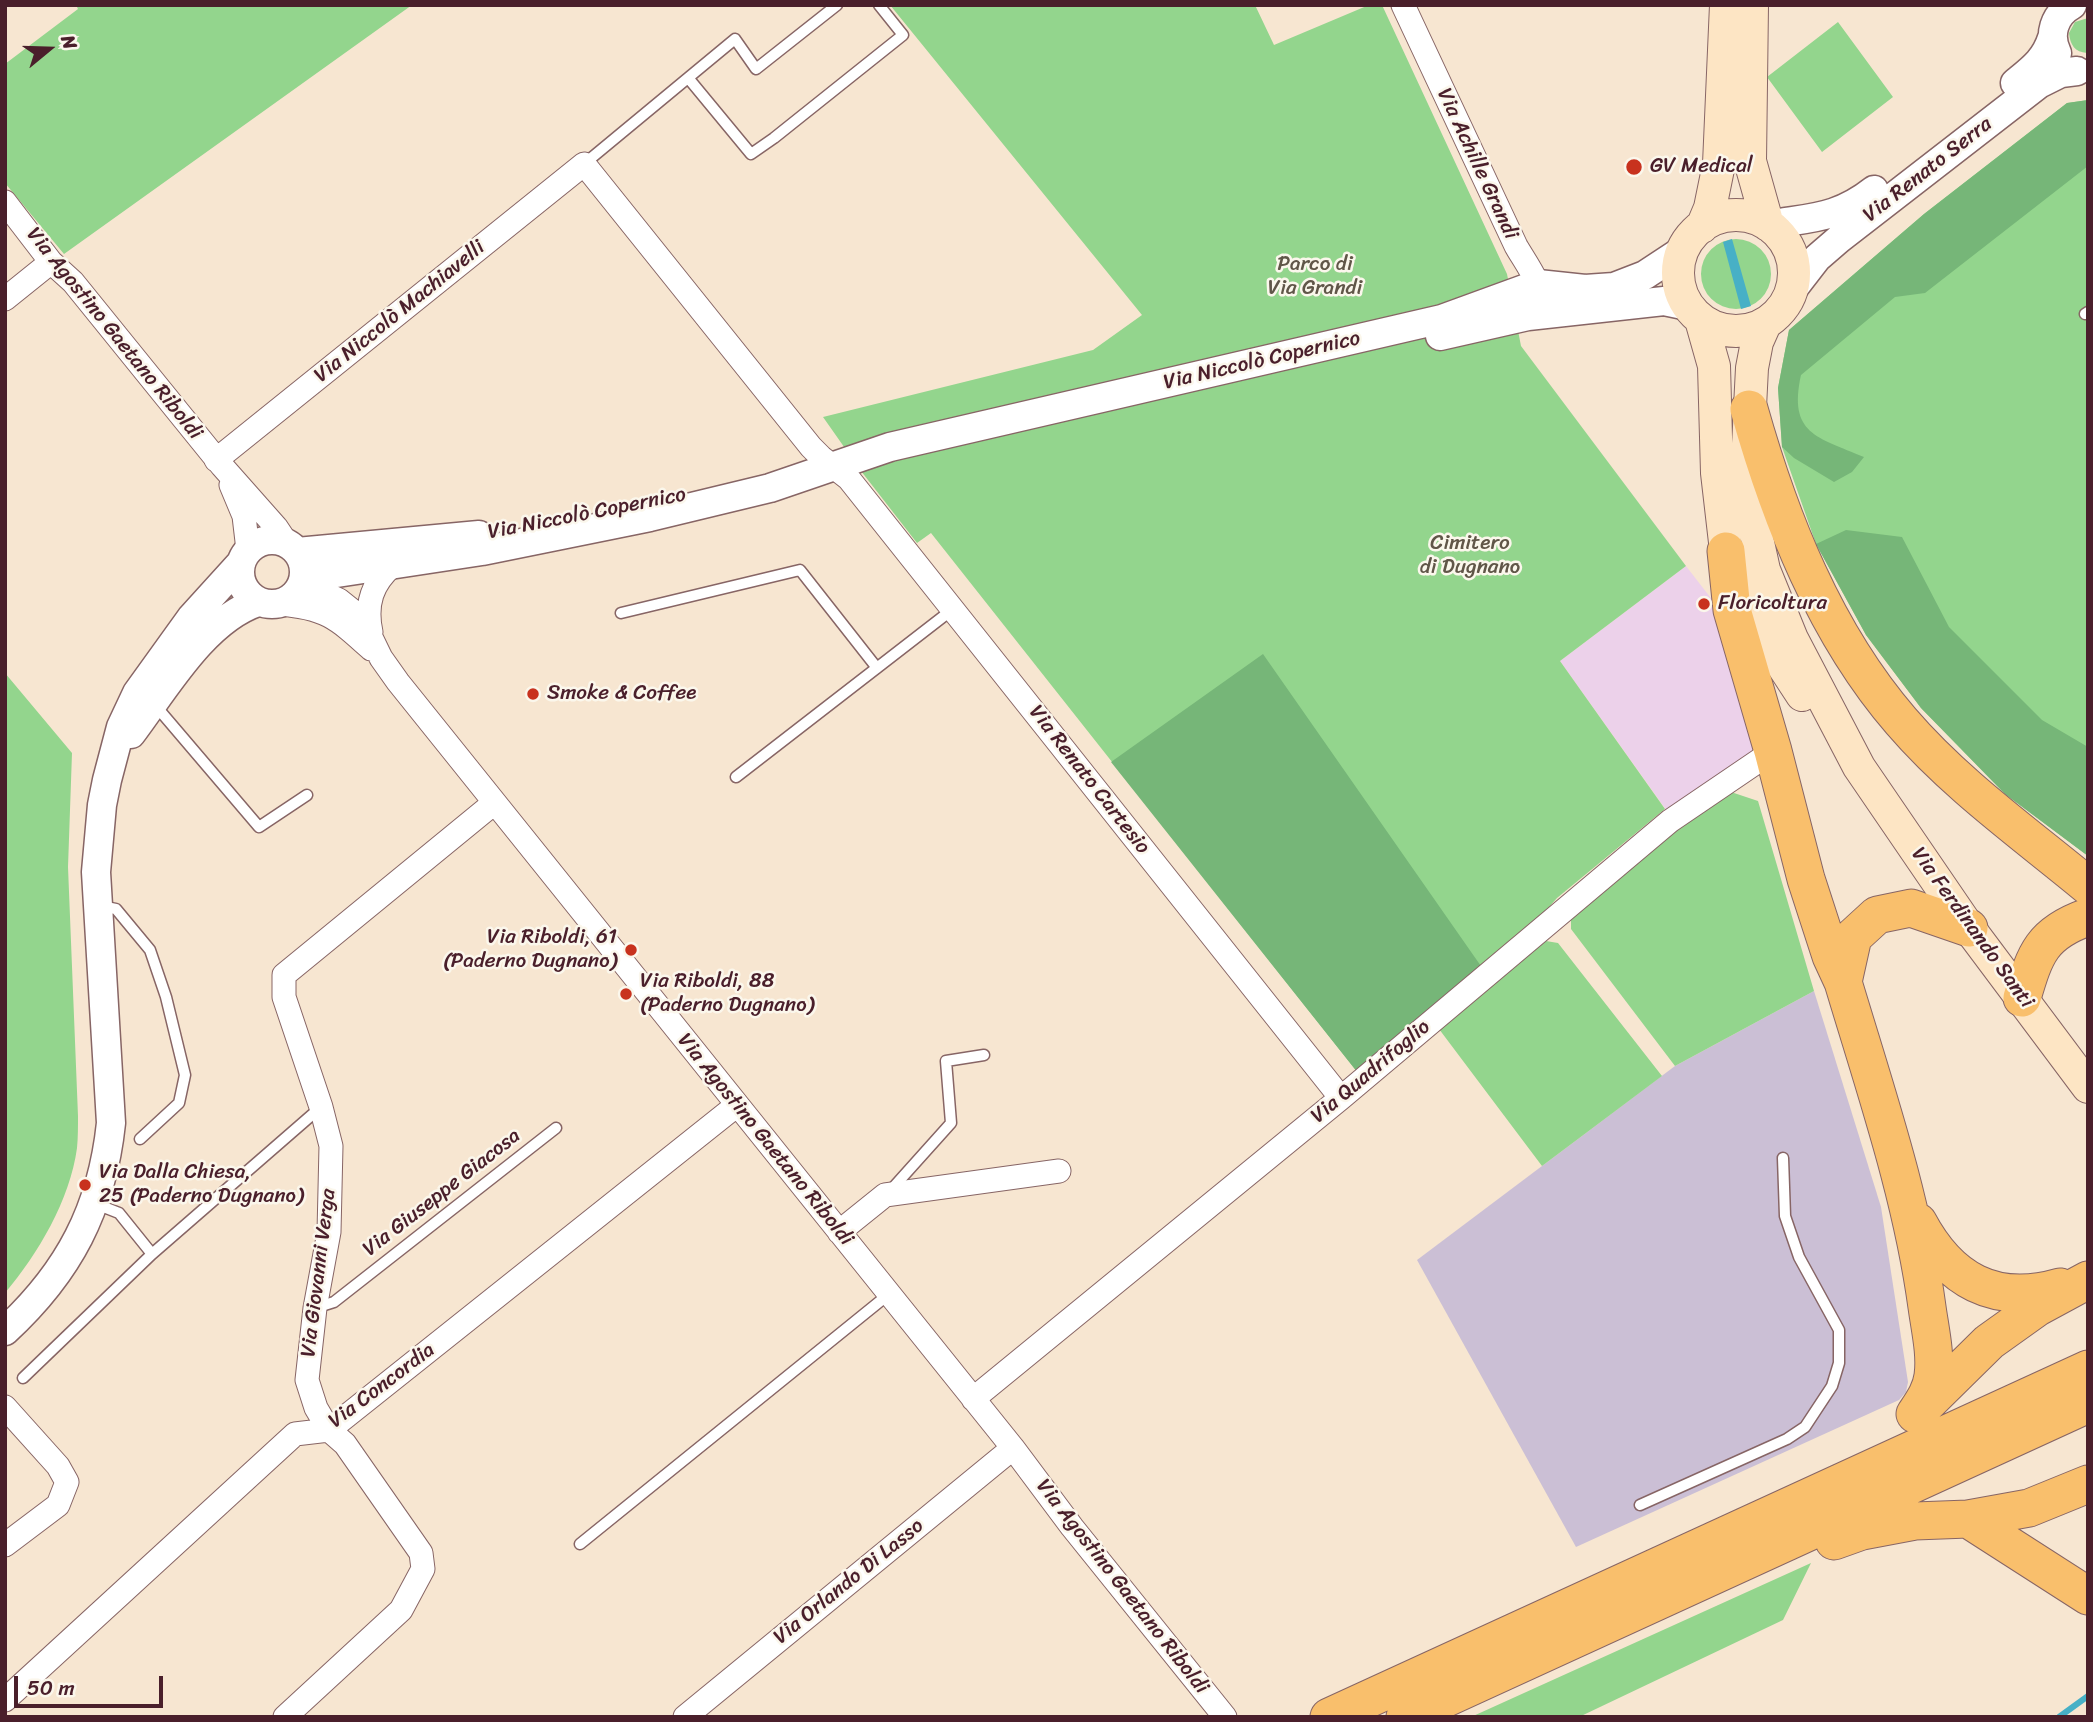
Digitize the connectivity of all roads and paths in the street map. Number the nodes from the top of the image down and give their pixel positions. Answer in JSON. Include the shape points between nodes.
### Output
{"nodes":[{"id":1,"x":837,"y":5,"type":"edge"},
{"id":2,"x":879,"y":5,"type":"edge"},
{"id":3,"x":1403,"y":5,"type":"edge"},
{"id":4,"x":1726,"y":5,"type":"edge"},
{"id":5,"x":1752,"y":5,"type":"edge"},
{"id":6,"x":2068,"y":6,"type":"edge"},
{"id":7,"x":2052,"y":38,"type":"junction"},
{"id":8,"x":2082,"y":71,"type":"edge"},
{"id":9,"x":689,"y":79,"type":"junction"},
{"id":10,"x":584,"y":164,"type":"junction"},
{"id":11,"x":5,"y":202,"type":"edge"},
{"id":12,"x":1768,"y":225,"type":"junction"},
{"id":13,"x":1692,"y":238,"type":"junction"},
{"id":14,"x":51,"y":262,"type":"junction"},
{"id":15,"x":1538,"y":284,"type":"junction"},
{"id":16,"x":1793,"y":289,"type":"junction"},
{"id":17,"x":5,"y":299,"type":"edge"},
{"id":18,"x":1695,"y":313,"type":"junction"},
{"id":19,"x":1528,"y":316,"type":"junction"},
{"id":20,"x":1765,"y":324,"type":"junction"},
{"id":21,"x":1749,"y":409,"type":"junction"},
{"id":22,"x":219,"y":463,"type":"junction"},
{"id":23,"x":832,"y":466,"type":"junction"},
{"id":24,"x":1726,"y":551,"type":"junction"},
{"id":25,"x":244,"y":557,"type":"junction"},
{"id":26,"x":298,"y":563,"type":"junction"},
{"id":27,"x":393,"y":565,"type":"junction"},
{"id":28,"x":268,"y":603,"type":"junction"},
{"id":29,"x":953,"y":609,"type":"junction"},
{"id":30,"x":621,"y":613,"type":"dead end"},
{"id":31,"x":376,"y":648,"type":"junction"},
{"id":32,"x":877,"y":668,"type":"junction"},
{"id":33,"x":145,"y":699,"type":"junction"},
{"id":34,"x":1773,"y":751,"type":"junction"},
{"id":35,"x":1859,"y":767,"type":"junction"},
{"id":36,"x":736,"y":777,"type":"dead end"},
{"id":37,"x":307,"y":795,"type":"dead end"},
{"id":38,"x":494,"y":803,"type":"junction"},
{"id":39,"x":2088,"y":886,"type":"edge"},
{"id":40,"x":98,"y":905,"type":"junction"},
{"id":41,"x":2088,"y":917,"type":"edge"},
{"id":42,"x":1969,"y":928,"type":"junction"},
{"id":43,"x":1843,"y":982,"type":"junction"},
{"id":44,"x":2022,"y":998,"type":"junction"},
{"id":45,"x":984,"y":1055,"type":"dead end"},
{"id":46,"x":2088,"y":1087,"type":"edge"},
{"id":47,"x":1341,"y":1098,"type":"junction"},
{"id":48,"x":737,"y":1105,"type":"junction"},
{"id":49,"x":321,"y":1107,"type":"junction"},
{"id":50,"x":556,"y":1128,"type":"dead end"},
{"id":51,"x":140,"y":1139,"type":"dead end"},
{"id":52,"x":1783,"y":1158,"type":"dead end"},
{"id":53,"x":1059,"y":1171,"type":"dead end"},
{"id":54,"x":886,"y":1195,"type":"junction"},
{"id":55,"x":95,"y":1203,"type":"junction"},
{"id":56,"x":1909,"y":1206,"type":"junction"},
{"id":57,"x":839,"y":1232,"type":"junction"},
{"id":58,"x":152,"y":1254,"type":"junction"},
{"id":59,"x":2088,"y":1280,"type":"edge"},
{"id":60,"x":888,"y":1294,"type":"junction"},
{"id":61,"x":315,"y":1307,"type":"junction"},
{"id":62,"x":5,"y":1331,"type":"edge"},
{"id":63,"x":2088,"y":1369,"type":"edge"},
{"id":64,"x":23,"y":1378,"type":"dead end"},
{"id":65,"x":973,"y":1399,"type":"junction"},
{"id":66,"x":2088,"y":1404,"type":"edge"},
{"id":67,"x":5,"y":1407,"type":"edge"},
{"id":68,"x":1915,"y":1414,"type":"junction"},
{"id":69,"x":329,"y":1430,"type":"junction"},
{"id":70,"x":1013,"y":1448,"type":"junction"},
{"id":71,"x":2088,"y":1484,"type":"edge"},
{"id":72,"x":1640,"y":1505,"type":"dead end"},
{"id":73,"x":1968,"y":1519,"type":"junction"},
{"id":74,"x":1758,"y":1520,"type":"junction"},
{"id":75,"x":580,"y":1544,"type":"dead end"},
{"id":76,"x":5,"y":1545,"type":"edge"},
{"id":77,"x":2088,"y":1596,"type":"edge"},
{"id":78,"x":1641,"y":1608,"type":"junction"},
{"id":79,"x":5,"y":1700,"type":"edge"},
{"id":80,"x":285,"y":1717,"type":"edge"},
{"id":81,"x":685,"y":1717,"type":"edge"},
{"id":82,"x":1225,"y":1717,"type":"edge"},
{"id":83,"x":1329,"y":1717,"type":"edge"},
{"id":84,"x":1405,"y":1717,"type":"edge"}],
"edges":[{"from":1,"to":9,"type":"lane","name":"Via Niccolò Machiavelli","via":[[756,69],[735,39]]},
{"from":2,"to":9,"type":"lane","via":[[902,35],[751,154]]},
{"from":3,"to":15,"type":"street","name":"Via Achille Grandi"},
{"from":4,"to":13,"type":"main road","via":[[1718,164],[1710,208]]},
{"from":5,"to":12,"type":"main road","via":[[1750,162]]},
{"from":6,"to":7,"type":"street","name":"Via Renato Serra","via":[[2053,27]]},
{"from":7,"to":8,"type":"street","via":[[2059,58]]},
{"from":7,"to":12,"type":"street","name":"Via Renato Serra","via":[[2047,53],[2030,71],[1857,203],[1832,215]]},
{"from":8,"to":16,"type":"street","name":"Via Renato Serra","via":[[2051,77],[2008,108],[1839,239]]},
{"from":9,"to":10,"type":"lane","name":"Via Niccolò Machiavelli"},
{"from":10,"to":22,"type":"street","name":"Via Niccolò Machiavelli"},
{"from":10,"to":23,"type":"street","via":[[811,447]]},
{"from":11,"to":14,"type":"street","name":"Via Agostino Gaetano Riboldi"},
{"from":12,"to":13,"type":"main road","via":[[1730,215],[1717,218]]},
{"from":12,"to":16,"type":"main road","via":[[1790,250]]},
{"from":13,"to":15,"type":"street","name":"Via Niccolò Copernico","via":[[1645,275],[1614,287]]},
{"from":13,"to":18,"type":"main road","via":[[1679,266],[1679,281]]},
{"from":14,"to":17,"type":"street"},
{"from":14,"to":22,"type":"street","name":"Via Agostino Gaetano Riboldi","via":[[73,282]]},
{"from":15,"to":19,"type":"street","via":[[1543,304]]},
{"from":15,"to":23,"type":"street","name":"Via Niccolò Copernico","via":[[1442,319],[890,447]]},
{"from":16,"to":20,"type":"main road","via":[[1786,304]]},
{"from":18,"to":19,"type":"street","name":"Via Niccolò Copernico","via":[[1664,301]]},
{"from":18,"to":20,"type":"main road","via":[[1718,329],[1734,332]]},
{"from":18,"to":24,"type":"main road","via":[[1714,366],[1717,473]]},
{"from":19,"to":23,"type":"street","name":"Via Niccolò Copernico","via":[[894,460]]},
{"from":20,"to":21,"type":"main road","via":[[1757,342]]},
{"from":21,"to":35,"type":"main road","via":[[1748,497],[1765,570],[1792,639]]},
{"from":21,"to":39,"type":"highway","via":[[1769,477],[1802,558],[1876,689],[1945,767]]},
{"from":22,"to":25,"type":"street","name":"Via Agostino Gaetano Riboldi","via":[[244,516]]},
{"from":22,"to":26,"type":"street","name":"Via Agostino Gaetano Riboldi","via":[[268,517]]},
{"from":23,"to":26,"type":"street","name":"Via Niccolò Copernico","via":[[545,526]]},
{"from":23,"to":27,"type":"street","name":"Via Niccolò Copernico","via":[[770,488],[650,517],[541,541]]},
{"from":23,"to":29,"type":"street","name":"Via Renato Cartesio","via":[[849,479]]},
{"from":24,"to":34,"type":"highway","via":[[1732,610]]},
{"from":24,"to":35,"type":"main road","via":[[1752,620],[1823,725]]},
{"from":25,"to":26,"type":"street","via":[[271,539]]},
{"from":25,"to":28,"type":"street","via":[[239,575],[243,587],[250,596]]},
{"from":25,"to":33,"type":"street","via":[[191,618]]},
{"from":26,"to":27,"type":"street","name":"Via Niccolò Copernico"},
{"from":26,"to":28,"type":"street","via":[[296,594]]},
{"from":26,"to":31,"type":"street","name":"Via Agostino Gaetano Riboldi","via":[[313,588],[359,616]]},
{"from":27,"to":31,"type":"street","via":[[372,591],[368,619]]},
{"from":28,"to":31,"type":"street","name":"Via Agostino Gaetano Riboldi","via":[[308,606],[342,622]]},
{"from":28,"to":33,"type":"street","via":[[237,611]]},
{"from":29,"to":32,"type":"lane"},
{"from":29,"to":47,"type":"street","name":"Via Renato Cartesio"},
{"from":30,"to":32,"type":"lane","via":[[800,570]]},
{"from":31,"to":38,"type":"street","name":"Via Agostino Gaetano Riboldi"},
{"from":32,"to":36,"type":"lane"},
{"from":33,"to":37,"type":"lane","via":[[259,827]]},
{"from":33,"to":40,"type":"street","via":[[114,755],[102,805]]},
{"from":34,"to":43,"type":"highway","via":[[1806,879]]},
{"from":34,"to":47,"type":"street","name":"Via Quadrifoglio","via":[[1670,821]]},
{"from":35,"to":42,"type":"main road","name":"Via Ferdinando Santi"},
{"from":38,"to":48,"type":"street","name":"Via Agostino Gaetano Riboldi"},
{"from":38,"to":49,"type":"street","name":"Via Giovanni Verga","via":[[284,975],[284,997]]},
{"from":40,"to":51,"type":"lane","via":[[116,909],[150,950],[185,1075],[179,1103]]},
{"from":40,"to":55,"type":"street","via":[[111,1123]]},
{"from":41,"to":44,"type":"highway","via":[[2065,925],[2045,940]]},
{"from":42,"to":43,"type":"highway","via":[[1911,908],[1877,915],[1853,937]]},
{"from":42,"to":44,"type":"main road","name":"Via Ferdinando Santi"},
{"from":43,"to":56,"type":"highway"},
{"from":44,"to":46,"type":"main road","name":"Via Ferdinando Santi"},
{"from":45,"to":54,"type":"lane","via":[[946,1061],[951,1123]]},
{"from":47,"to":65,"type":"street","name":"Via Quadrifoglio"},
{"from":48,"to":57,"type":"street","name":"Via Agostino Gaetano Riboldi"},
{"from":48,"to":69,"type":"street","name":"Via Concordia"},
{"from":49,"to":58,"type":"lane"},
{"from":49,"to":61,"type":"street","name":"Via Giovanni Verga","via":[[331,1146],[329,1232]]},
{"from":50,"to":61,"type":"lane","name":"Via Giuseppe Giacosa","via":[[334,1302]]},
{"from":52,"to":72,"type":"lane","via":[[1785,1216],[1799,1257],[1839,1330],[1839,1363],[1832,1386],[1805,1427],[1787,1439]]},
{"from":53,"to":54,"type":"street"},
{"from":54,"to":57,"type":"street"},
{"from":55,"to":58,"type":"lane","via":[[119,1213]]},
{"from":55,"to":62,"type":"street","via":[[55,1276]]},
{"from":56,"to":59,"type":"highway","via":[[1944,1261],[1987,1289],[2036,1292]]},
{"from":56,"to":68,"type":"highway","via":[[1933,1357],[1929,1393]]},
{"from":57,"to":60,"type":"street","name":"Via Agostino Gaetano Riboldi"},
{"from":58,"to":64,"type":"lane"},
{"from":59,"to":68,"type":"highway","via":[[1997,1335]]},
{"from":60,"to":65,"type":"street","name":"Via Agostino Gaetano Riboldi"},
{"from":60,"to":75,"type":"lane"},
{"from":61,"to":69,"type":"street","name":"Via Giovanni Verga","via":[[307,1380]]},
{"from":63,"to":74,"type":"highway"},
{"from":65,"to":70,"type":"street","name":"Via Agostino Gaetano Riboldi"},
{"from":66,"to":78,"type":"highway"},
{"from":67,"to":76,"type":"street","via":[[58,1465],[67,1482],[58,1505]]},
{"from":68,"to":74,"type":"highway","via":[[1873,1445],[1778,1491]]},
{"from":69,"to":79,"type":"street","name":"Via Concordia","via":[[295,1434]]},
{"from":69,"to":80,"type":"street","name":"Via Giovanni Verga","via":[[345,1444],[421,1553],[423,1569],[401,1610]]},
{"from":70,"to":81,"type":"street","name":"Via Orlando Di Lasso"},
{"from":70,"to":82,"type":"street","name":"Via Agostino Gaetano Riboldi"},
{"from":71,"to":73,"type":"highway","via":[[2029,1508]]},
{"from":73,"to":77,"type":"highway"},
{"from":73,"to":78,"type":"highway","via":[[1915,1521],[1862,1531]]},
{"from":74,"to":83,"type":"highway"},
{"from":78,"to":84,"type":"highway"}]}
